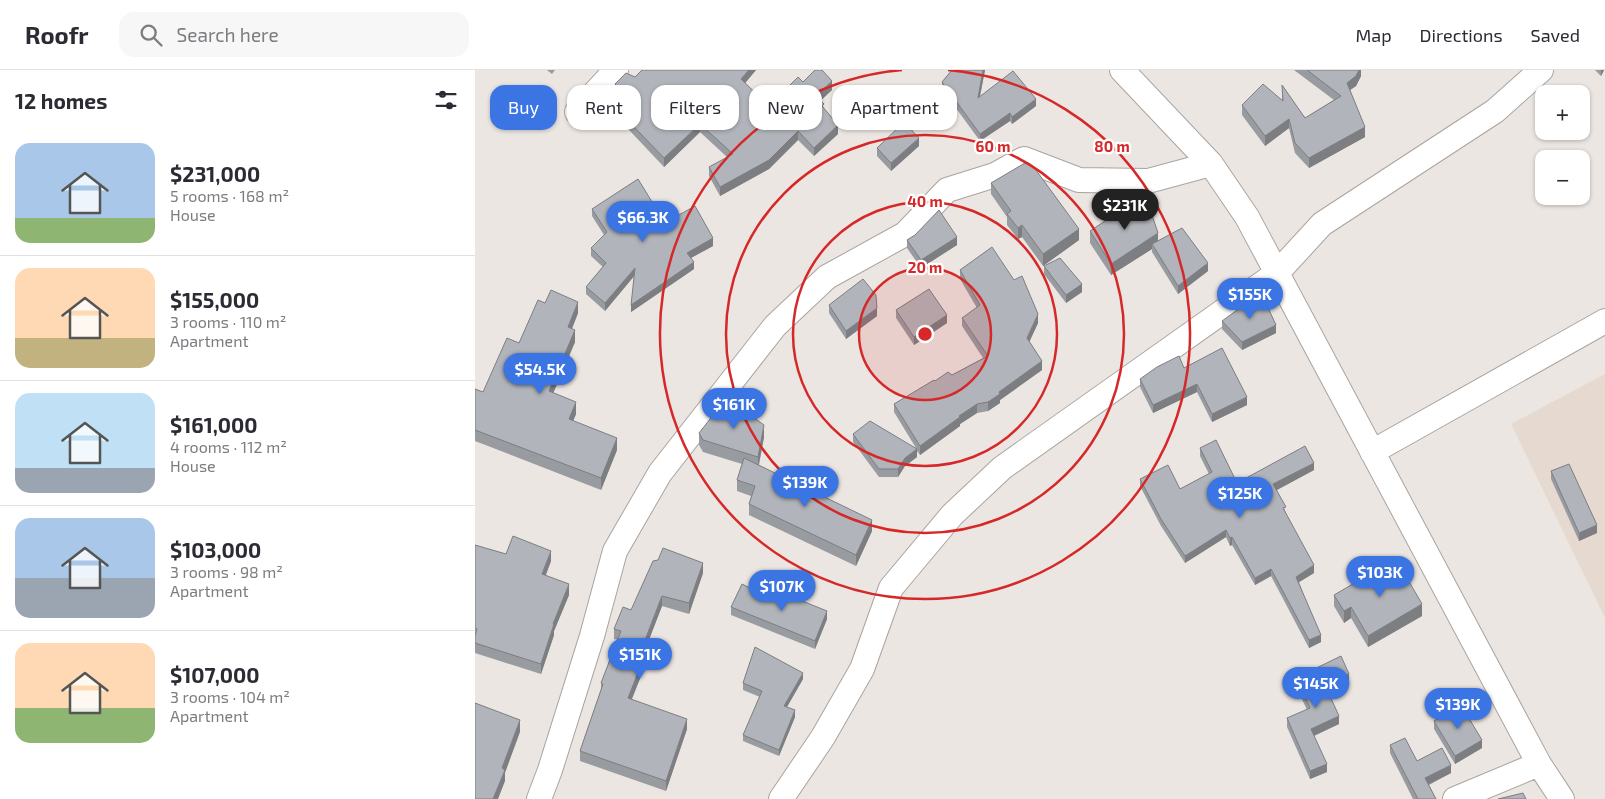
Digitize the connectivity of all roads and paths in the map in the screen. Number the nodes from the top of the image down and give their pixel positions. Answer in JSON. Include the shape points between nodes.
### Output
{"nodes":[{"id":1,"x":616,"y":70,"type":"edge"},
{"id":2,"x":1122,"y":70,"type":"edge"},
{"id":3,"x":1541,"y":70,"type":"edge"},
{"id":4,"x":602,"y":85,"type":"edge"},
{"id":5,"x":1211,"y":164,"type":"junction"},
{"id":6,"x":1277,"y":273,"type":"junction"},
{"id":7,"x":1605,"y":321,"type":"edge"},
{"id":8,"x":1373,"y":452,"type":"junction"},
{"id":9,"x":1539,"y":764,"type":"junction"},
{"id":10,"x":539,"y":799,"type":"edge"},
{"id":11,"x":781,"y":799,"type":"edge"},
{"id":12,"x":1455,"y":799,"type":"edge"},
{"id":13,"x":1562,"y":799,"type":"edge"}],
"edges":[{"from":1,"to":4,"type":"street"},
{"from":2,"to":5,"type":"street"},
{"from":3,"to":6,"type":"street","via":[[1495,111],[1322,224]]},
{"from":5,"to":6,"type":"street","via":[[1247,217]]},
{"from":5,"to":10,"type":"street","via":[[1148,181],[1079,180],[1024,159],[995,175],[947,190],[905,234],[827,277],[775,326],[660,473],[615,550],[593,636]]},
{"from":6,"to":8,"type":"street"},
{"from":6,"to":11,"type":"street","via":[[1002,468],[951,515],[891,588],[862,669],[823,737]]},
{"from":7,"to":8,"type":"street"},
{"from":8,"to":9,"type":"street"},
{"from":9,"to":12,"type":"street"},
{"from":9,"to":13,"type":"street"}]}
